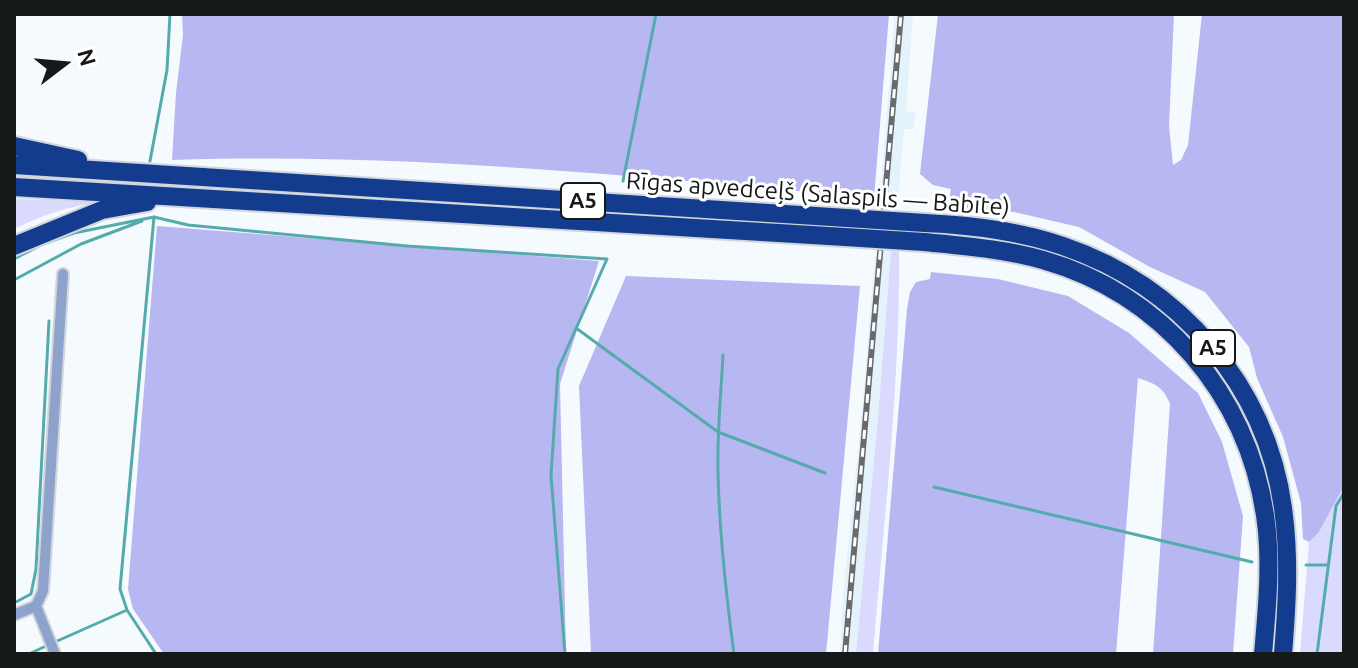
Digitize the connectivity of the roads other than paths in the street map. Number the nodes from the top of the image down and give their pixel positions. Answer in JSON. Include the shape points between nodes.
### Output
{"nodes":[{"id":1,"x":14,"y":146,"type":"edge"},
{"id":2,"x":14,"y":165,"type":"edge"},
{"id":3,"x":131,"y":171,"type":"junction"},
{"id":4,"x":14,"y":187,"type":"edge"},
{"id":5,"x":185,"y":197,"type":"junction"},
{"id":6,"x":14,"y":246,"type":"edge"},
{"id":7,"x":63,"y":274,"type":"dead end"},
{"id":8,"x":36,"y":606,"type":"junction"},
{"id":9,"x":14,"y":615,"type":"edge"},
{"id":10,"x":55,"y":654,"type":"edge"},
{"id":11,"x":1263,"y":654,"type":"edge"},
{"id":12,"x":1283,"y":654,"type":"edge"}],
"edges":[{"from":1,"to":3,"type":"highway"},
{"from":2,"to":3,"type":"highway","name":"Rīgas apvedceļš (Salaspils — Babīte)","number":"A5"},
{"from":3,"to":12,"type":"highway","name":"Rīgas apvedceļš (Salaspils — Babīte)","number":"A5","bridge":true,"via":[[988,228],[1098,260],[1131,278],[1194,328],[1240,385],[1255,414],[1270,451],[1285,524]]},
{"from":4,"to":5,"type":"highway","name":"Rīgas apvedceļš (Salaspils — Babīte)","number":"A5"},
{"from":5,"to":6,"type":"highway","via":[[102,210]]},
{"from":5,"to":11,"type":"highway","name":"Rīgas apvedceļš (Salaspils — Babīte)","number":"A5","bridge":true,"via":[[924,242],[1016,253],[1080,273],[1169,331],[1199,362],[1236,418],[1266,517]]},
{"from":7,"to":8,"type":"street","via":[[43,591]]},
{"from":8,"to":9,"type":"street"},
{"from":8,"to":10,"type":"street"}]}
